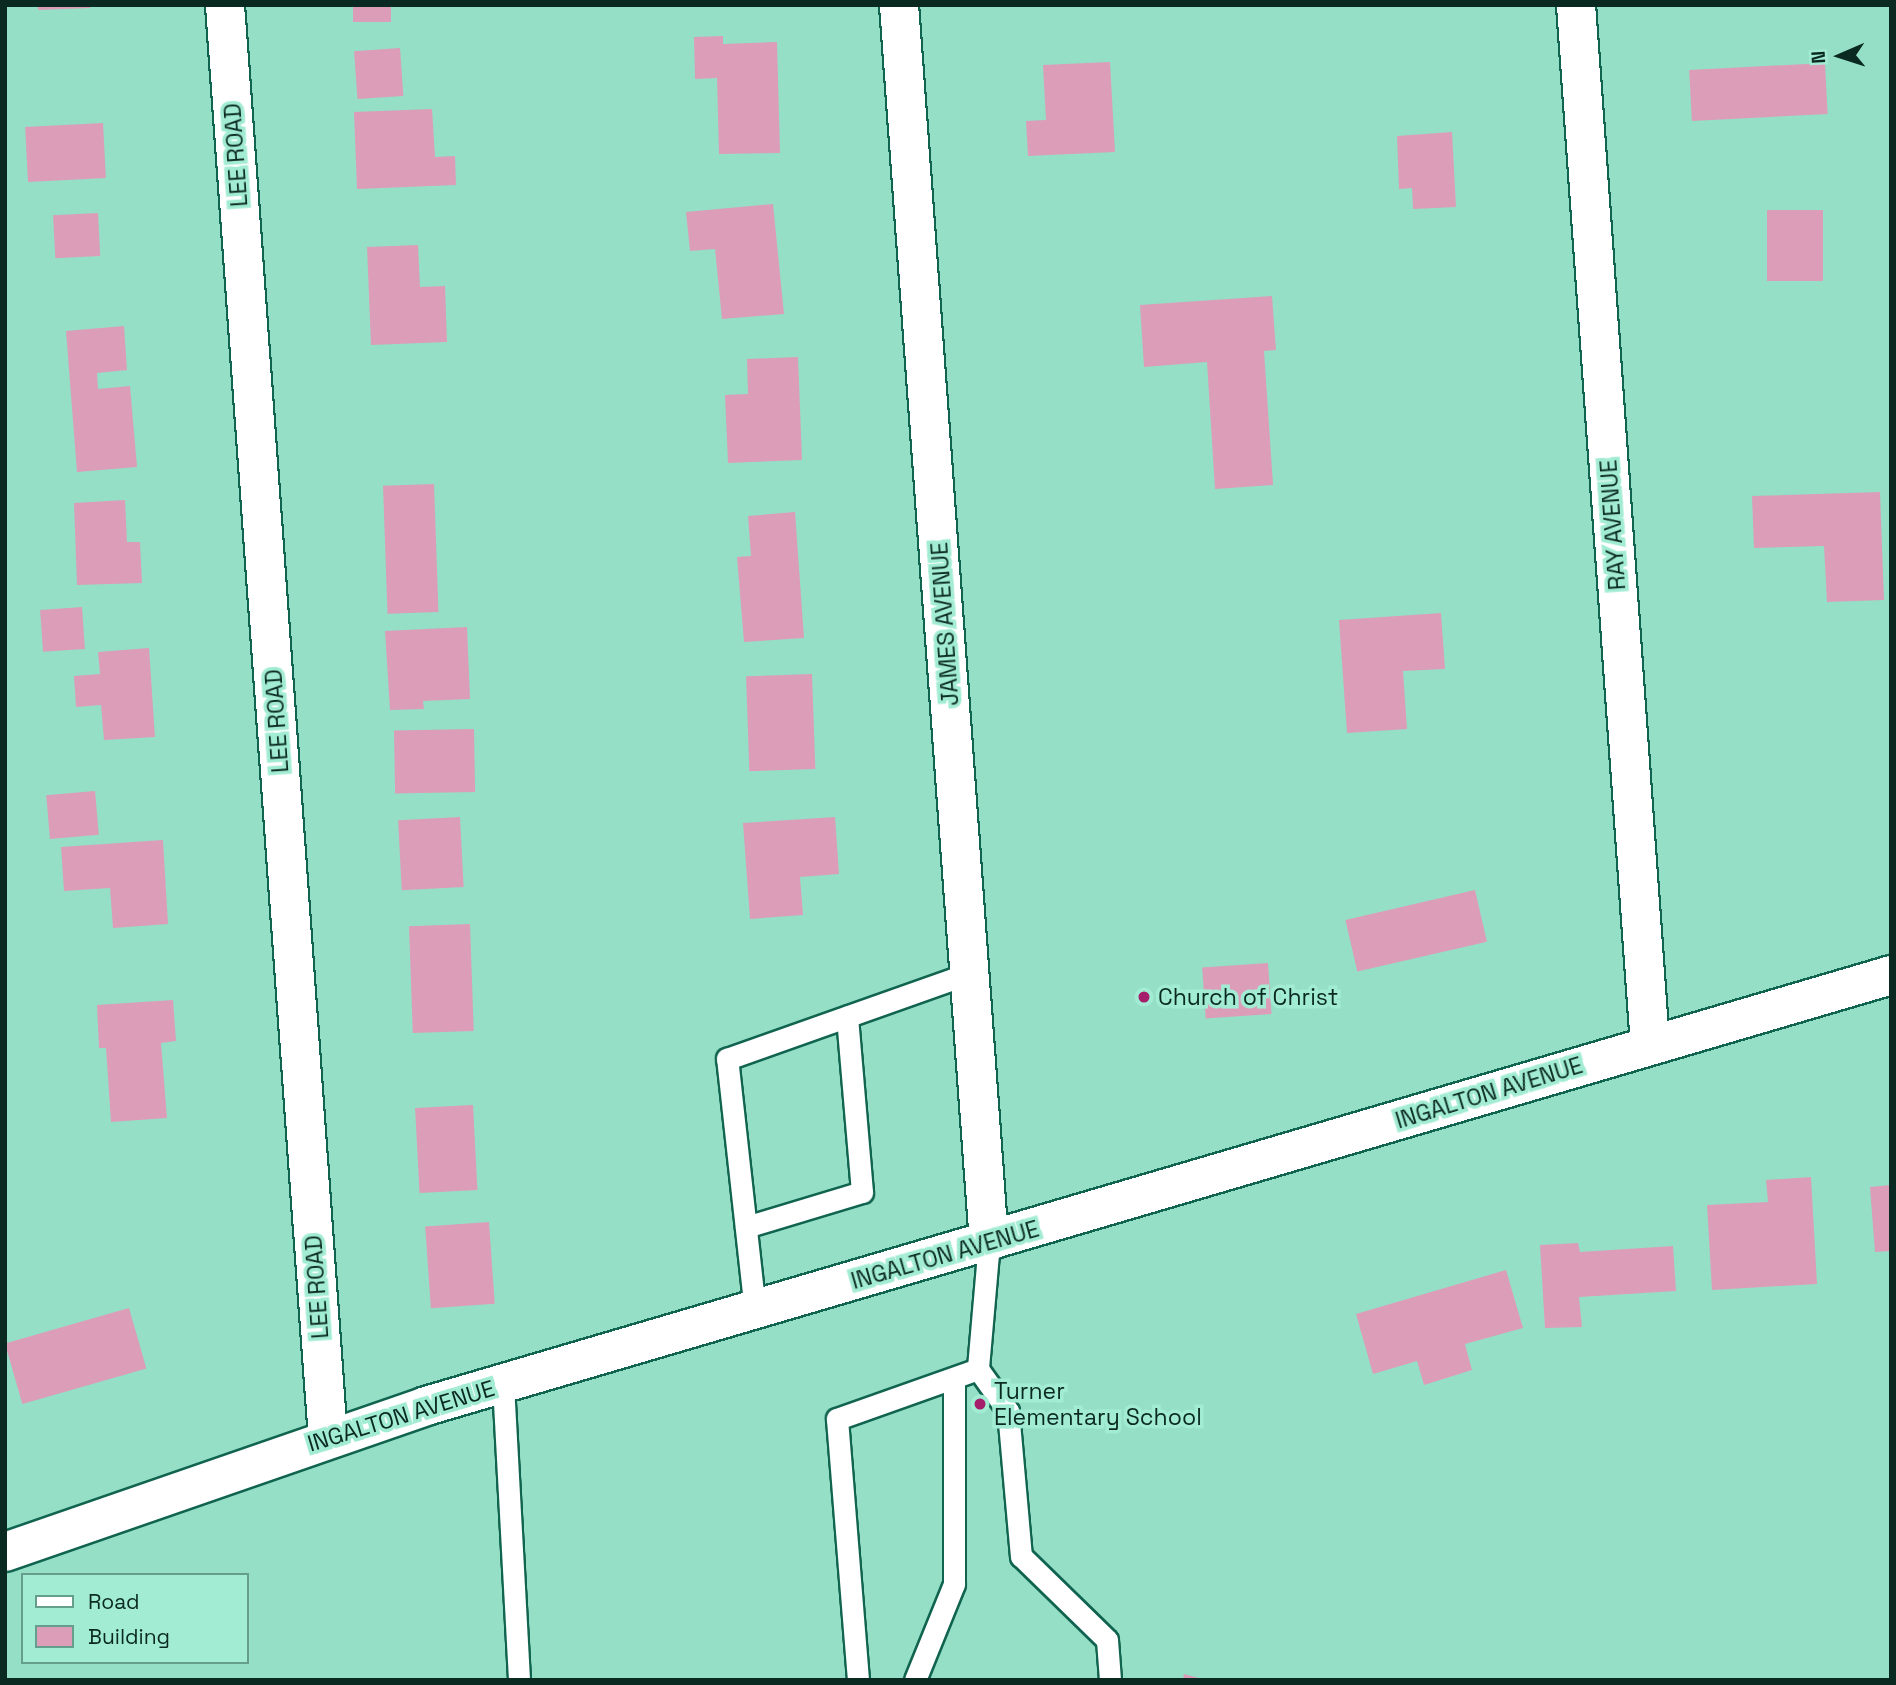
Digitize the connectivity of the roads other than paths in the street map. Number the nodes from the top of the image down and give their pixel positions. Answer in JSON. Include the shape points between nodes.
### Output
{"nodes":[{"id":1,"x":225,"y":5,"type":"edge"},
{"id":2,"x":899,"y":5,"type":"edge"},
{"id":3,"x":1576,"y":5,"type":"edge"},
{"id":4,"x":970,"y":973,"type":"junction"},
{"id":5,"x":1891,"y":975,"type":"edge"},
{"id":6,"x":847,"y":1017,"type":"junction"},
{"id":7,"x":1650,"y":1045,"type":"junction"},
{"id":8,"x":746,"y":1227,"type":"junction"},
{"id":9,"x":989,"y":1242,"type":"junction"},
{"id":10,"x":755,"y":1311,"type":"junction"},
{"id":11,"x":978,"y":1369,"type":"junction"},
{"id":12,"x":954,"y":1378,"type":"junction"},
{"id":13,"x":503,"y":1384,"type":"junction"},
{"id":14,"x":328,"y":1437,"type":"junction"},
{"id":15,"x":5,"y":1552,"type":"edge"},
{"id":16,"x":519,"y":1680,"type":"edge"},
{"id":17,"x":858,"y":1680,"type":"edge"},
{"id":18,"x":915,"y":1680,"type":"edge"},
{"id":19,"x":1110,"y":1680,"type":"edge"}],
"edges":[{"from":1,"to":14,"type":"street","name":"LEE ROAD"},
{"from":2,"to":4,"type":"street","name":"JAMES AVENUE"},
{"from":3,"to":7,"type":"street","name":"RAY AVENUE"},
{"from":4,"to":6,"type":"lane"},
{"from":4,"to":9,"type":"street","name":"JAMES AVENUE"},
{"from":5,"to":7,"type":"street","name":"INGALTON AVENUE"},
{"from":6,"to":8,"type":"lane","via":[[727,1059]]},
{"from":6,"to":8,"type":"lane","via":[[862,1192]]},
{"from":7,"to":9,"type":"street","name":"INGALTON AVENUE"},
{"from":8,"to":10,"type":"lane"},
{"from":9,"to":10,"type":"street","name":"INGALTON AVENUE"},
{"from":9,"to":11,"type":"lane"},
{"from":10,"to":13,"type":"street","name":"INGALTON AVENUE"},
{"from":11,"to":12,"type":"lane"},
{"from":11,"to":19,"type":"lane","via":[[1007,1412],[1021,1556],[1107,1640]]},
{"from":12,"to":17,"type":"lane","via":[[837,1419]]},
{"from":12,"to":18,"type":"lane","via":[[954,1584]]},
{"from":13,"to":14,"type":"street","name":"INGALTON AVENUE"},
{"from":13,"to":16,"type":"lane"},
{"from":14,"to":15,"type":"street","name":"INGALTON AVENUE"}]}
